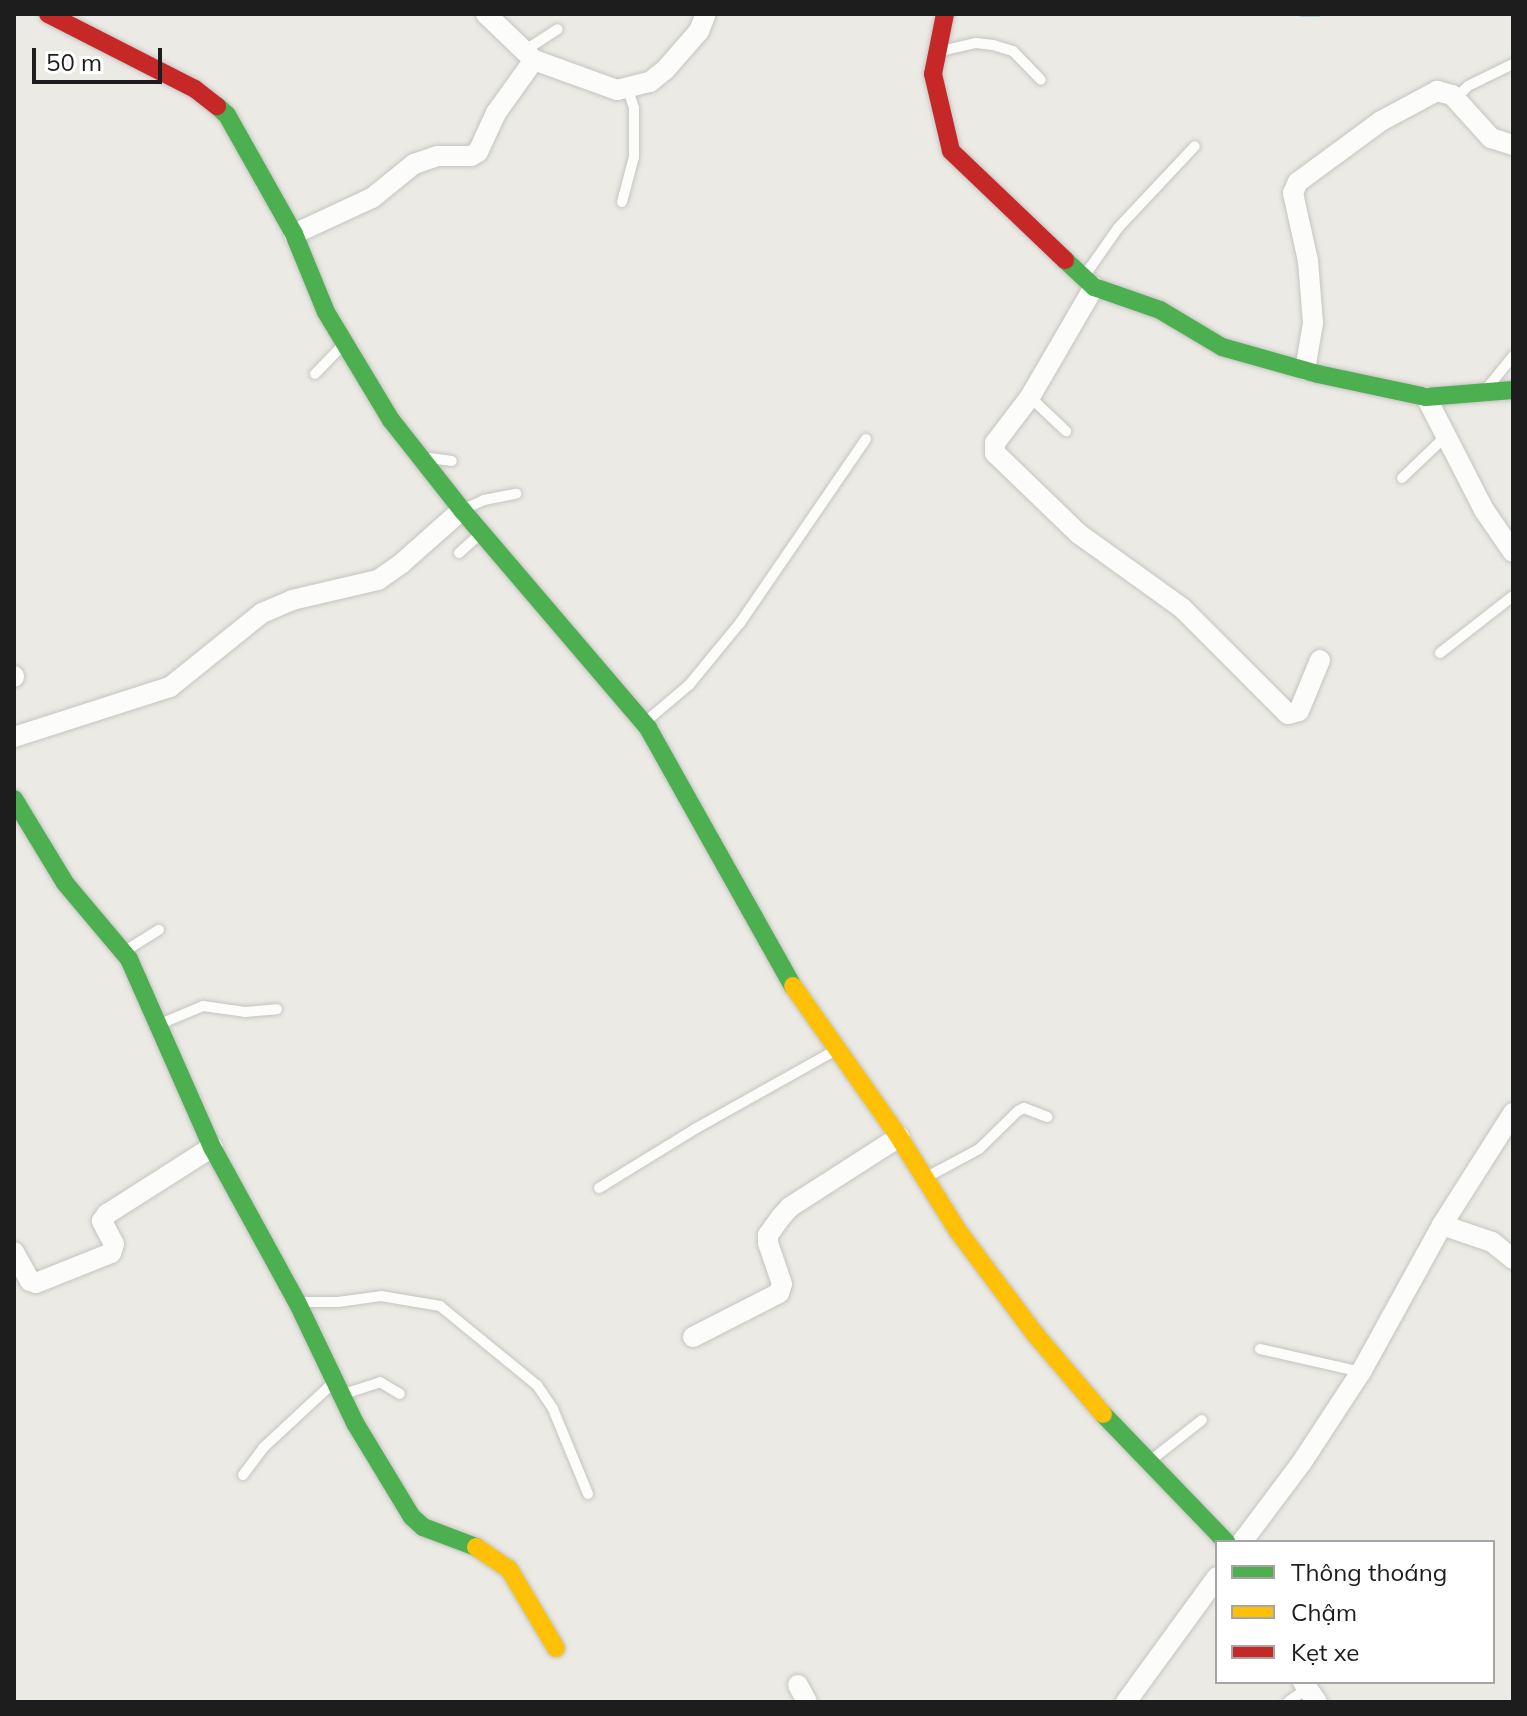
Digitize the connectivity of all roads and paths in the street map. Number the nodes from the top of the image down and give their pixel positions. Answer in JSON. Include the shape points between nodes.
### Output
{"nodes":[{"id":1,"x":48,"y":14,"type":"edge"},
{"id":2,"x":486,"y":14,"type":"edge"},
{"id":3,"x":706,"y":14,"type":"edge"},
{"id":4,"x":945,"y":14,"type":"edge"},
{"id":5,"x":558,"y":29,"type":"dead end"},
{"id":6,"x":935,"y":52,"type":"junction"},
{"id":7,"x":529,"y":56,"type":"junction"},
{"id":8,"x":1513,"y":64,"type":"edge"},
{"id":9,"x":1041,"y":80,"type":"dead end"},
{"id":10,"x":628,"y":89,"type":"junction"},
{"id":11,"x":1456,"y":98,"type":"junction"},
{"id":12,"x":1513,"y":145,"type":"edge"},
{"id":13,"x":1195,"y":146,"type":"dead end"},
{"id":14,"x":622,"y":202,"type":"dead end"},
{"id":15,"x":294,"y":234,"type":"junction"},
{"id":16,"x":1088,"y":283,"type":"junction"},
{"id":17,"x":344,"y":344,"type":"junction"},
{"id":18,"x":1513,"y":356,"type":"edge"},
{"id":19,"x":1305,"y":370,"type":"junction"},
{"id":20,"x":315,"y":374,"type":"dead end"},
{"id":21,"x":1513,"y":390,"type":"edge"},
{"id":22,"x":1481,"y":394,"type":"junction"},
{"id":23,"x":1030,"y":397,"type":"junction"},
{"id":24,"x":1426,"y":397,"type":"junction"},
{"id":25,"x":1066,"y":431,"type":"dead end"},
{"id":26,"x":1446,"y":436,"type":"junction"},
{"id":27,"x":866,"y":439,"type":"dead end"},
{"id":28,"x":420,"y":457,"type":"junction"},
{"id":29,"x":452,"y":461,"type":"dead end"},
{"id":30,"x":1402,"y":478,"type":"dead end"},
{"id":31,"x":516,"y":494,"type":"dead end"},
{"id":32,"x":462,"y":510,"type":"junction"},
{"id":33,"x":482,"y":533,"type":"junction"},
{"id":34,"x":1513,"y":552,"type":"edge"},
{"id":35,"x":459,"y":553,"type":"dead end"},
{"id":36,"x":1513,"y":596,"type":"edge"},
{"id":37,"x":1440,"y":653,"type":"dead end"},
{"id":38,"x":1320,"y":660,"type":"dead end"},
{"id":39,"x":644,"y":723,"type":"junction"},
{"id":40,"x":14,"y":737,"type":"edge"},
{"id":41,"x":16,"y":807,"type":"edge"},
{"id":42,"x":159,"y":930,"type":"dead end"},
{"id":43,"x":123,"y":952,"type":"junction"},
{"id":44,"x":277,"y":1009,"type":"dead end"},
{"id":45,"x":158,"y":1025,"type":"junction"},
{"id":46,"x":838,"y":1049,"type":"junction"},
{"id":47,"x":1513,"y":1113,"type":"edge"},
{"id":48,"x":1047,"y":1117,"type":"dead end"},
{"id":49,"x":899,"y":1137,"type":"junction"},
{"id":50,"x":212,"y":1147,"type":"junction"},
{"id":51,"x":925,"y":1178,"type":"junction"},
{"id":52,"x":599,"y":1188,"type":"dead end"},
{"id":53,"x":1442,"y":1225,"type":"junction"},
{"id":54,"x":14,"y":1252,"type":"edge"},
{"id":55,"x":1513,"y":1259,"type":"edge"},
{"id":56,"x":297,"y":1302,"type":"junction"},
{"id":57,"x":693,"y":1337,"type":"dead end"},
{"id":58,"x":1260,"y":1349,"type":"dead end"},
{"id":59,"x":1361,"y":1372,"type":"junction"},
{"id":60,"x":339,"y":1388,"type":"junction"},
{"id":61,"x":400,"y":1394,"type":"dead end"},
{"id":62,"x":1202,"y":1420,"type":"dead end"},
{"id":63,"x":1147,"y":1463,"type":"junction"},
{"id":64,"x":243,"y":1475,"type":"dead end"},
{"id":65,"x":588,"y":1494,"type":"dead end"},
{"id":66,"x":1224,"y":1540,"type":"edge"},
{"id":67,"x":1244,"y":1540,"type":"edge"},
{"id":68,"x":1215,"y":1580,"type":"edge"},
{"id":69,"x":556,"y":1648,"type":"dead end"},
{"id":70,"x":1309,"y":1691,"type":"edge"},
{"id":71,"x":1126,"y":1702,"type":"edge"},
{"id":72,"x":1288,"y":1702,"type":"edge"}],
"edges":[{"from":1,"to":15,"type":"street","via":[[214,103],[238,131]]},
{"from":2,"to":7,"type":"street"},
{"from":3,"to":10,"type":"street","via":[[699,31],[665,70]]},
{"from":4,"to":6,"type":"street"},
{"from":5,"to":7,"type":"lane"},
{"from":6,"to":9,"type":"lane","via":[[976,43],[993,45],[1013,51]]},
{"from":6,"to":16,"type":"street","via":[[933,74],[951,151]]},
{"from":7,"to":10,"type":"street","via":[[592,84]]},
{"from":7,"to":15,"type":"street","via":[[478,152],[414,164],[372,198]]},
{"from":8,"to":11,"type":"lane","via":[[1477,80]]},
{"from":10,"to":14,"type":"lane","via":[[635,144]]},
{"from":11,"to":12,"type":"street","via":[[1491,138]]},
{"from":11,"to":19,"type":"street","via":[[1437,91],[1411,102],[1334,154],[1294,189],[1312,308]]},
{"from":13,"to":16,"type":"lane","via":[[1118,228]]},
{"from":15,"to":17,"type":"street"},
{"from":16,"to":19,"type":"street","via":[[1160,310],[1222,347]]},
{"from":16,"to":23,"type":"street"},
{"from":17,"to":20,"type":"lane"},
{"from":17,"to":28,"type":"street"},
{"from":18,"to":22,"type":"lane"},
{"from":19,"to":24,"type":"street"},
{"from":21,"to":22,"type":"street"},
{"from":22,"to":24,"type":"street"},
{"from":23,"to":25,"type":"lane"},
{"from":23,"to":38,"type":"street","via":[[995,443],[995,453],[1079,534],[1182,608],[1288,714],[1299,711]]},
{"from":24,"to":26,"type":"street"},
{"from":26,"to":30,"type":"lane"},
{"from":26,"to":34,"type":"street","via":[[1484,510]]},
{"from":27,"to":39,"type":"lane","via":[[740,623],[689,685]]},
{"from":28,"to":29,"type":"lane"},
{"from":28,"to":32,"type":"street"},
{"from":31,"to":32,"type":"lane"},
{"from":32,"to":33,"type":"street"},
{"from":32,"to":40,"type":"street","via":[[378,580],[292,600],[262,613],[170,687]]},
{"from":33,"to":35,"type":"lane"},
{"from":33,"to":39,"type":"street"},
{"from":36,"to":37,"type":"lane"},
{"from":39,"to":46,"type":"street","via":[[798,994]]},
{"from":41,"to":43,"type":"street","via":[[65,883]]},
{"from":42,"to":43,"type":"lane"},
{"from":43,"to":45,"type":"street"},
{"from":44,"to":45,"type":"lane","via":[[245,1012],[203,1006]]},
{"from":45,"to":50,"type":"street"},
{"from":46,"to":49,"type":"street"},
{"from":46,"to":52,"type":"lane"},
{"from":47,"to":53,"type":"street"},
{"from":48,"to":51,"type":"lane","via":[[1033,1110],[1018,1111],[979,1149]]},
{"from":49,"to":51,"type":"street"},
{"from":49,"to":57,"type":"street","via":[[781,1217],[768,1235],[782,1284],[779,1293]]},
{"from":50,"to":54,"type":"street","via":[[107,1214],[102,1221],[114,1244],[111,1253],[36,1283]]},
{"from":50,"to":56,"type":"street"},
{"from":51,"to":63,"type":"street","via":[[1035,1334]]},
{"from":53,"to":55,"type":"street","via":[[1492,1242]]},
{"from":53,"to":59,"type":"street"},
{"from":56,"to":60,"type":"street"},
{"from":56,"to":65,"type":"lane","via":[[381,1296],[440,1306],[537,1385],[553,1409]]},
{"from":58,"to":59,"type":"lane"},
{"from":59,"to":67,"type":"street"},
{"from":60,"to":61,"type":"lane","via":[[380,1382]]},
{"from":60,"to":64,"type":"lane","via":[[263,1448]]},
{"from":60,"to":69,"type":"street","via":[[412,1517],[423,1527],[482,1549],[509,1569]]},
{"from":62,"to":63,"type":"lane"},
{"from":63,"to":66,"type":"street"},
{"from":68,"to":71,"type":"street"},
{"from":70,"to":72,"type":"lane"}]}
